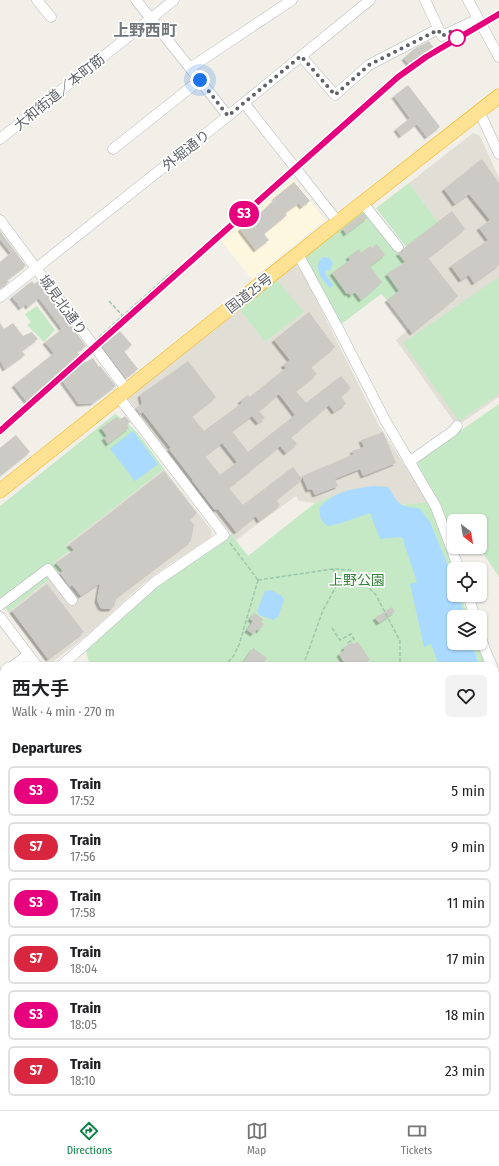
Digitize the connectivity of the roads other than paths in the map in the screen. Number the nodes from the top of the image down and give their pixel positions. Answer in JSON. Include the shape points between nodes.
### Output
{"nodes":[{"id":1,"x":37,"y":0,"type":"edge"},
{"id":2,"x":136,"y":0,"type":"edge"},
{"id":3,"x":174,"y":0,"type":"edge"},
{"id":4,"x":292,"y":0,"type":"edge"},
{"id":5,"x":370,"y":0,"type":"edge"},
{"id":6,"x":425,"y":0,"type":"edge"},
{"id":7,"x":469,"y":0,"type":"edge"},
{"id":8,"x":50,"y":17,"type":"dead end"},
{"id":9,"x":151,"y":18,"type":"junction"},
{"id":10,"x":478,"y":18,"type":"junction"},
{"id":11,"x":438,"y":30,"type":"junction"},
{"id":12,"x":301,"y":56,"type":"junction"},
{"id":13,"x":499,"y":57,"type":"edge"},
{"id":14,"x":190,"y":68,"type":"junction"},
{"id":15,"x":200,"y":80,"type":"junction"},
{"id":16,"x":499,"y":96,"type":"edge"},
{"id":17,"x":244,"y":103,"type":"junction"},
{"id":18,"x":479,"y":111,"type":"junction"},
{"id":19,"x":228,"y":116,"type":"junction"},
{"id":20,"x":0,"y":139,"type":"edge"},
{"id":21,"x":113,"y":149,"type":"dead end"},
{"id":22,"x":499,"y":154,"type":"edge"},
{"id":23,"x":362,"y":202,"type":"junction"},
{"id":24,"x":0,"y":220,"type":"edge"},
{"id":25,"x":338,"y":222,"type":"junction"},
{"id":26,"x":398,"y":247,"type":"dead end"},
{"id":27,"x":298,"y":254,"type":"junction"},
{"id":28,"x":37,"y":268,"type":"junction"},
{"id":29,"x":0,"y":298,"type":"edge"},
{"id":30,"x":122,"y":393,"type":"junction"},
{"id":31,"x":457,"y":426,"type":"dead end"},
{"id":32,"x":409,"y":462,"type":"junction"},
{"id":33,"x":0,"y":491,"type":"edge"},
{"id":34,"x":456,"y":562,"type":"edge"},
{"id":35,"x":72,"y":600,"type":"dead end"},
{"id":36,"x":0,"y":605,"type":"edge"},
{"id":37,"x":0,"y":617,"type":"edge"},
{"id":38,"x":485,"y":650,"type":"edge"},
{"id":39,"x":28,"y":654,"type":"junction"},
{"id":40,"x":18,"y":662,"type":"edge"},
{"id":41,"x":34,"y":662,"type":"edge"},
{"id":42,"x":69,"y":662,"type":"edge"},
{"id":43,"x":490,"y":662,"type":"edge"}],
"edges":[{"from":1,"to":8,"type":"street"},
{"from":2,"to":9,"type":"street"},
{"from":3,"to":9,"type":"street","name":"大和街道／本町筋"},
{"from":4,"to":14,"type":"street"},
{"from":5,"to":12,"type":"street","name":"外堀通り"},
{"from":6,"to":11,"type":"street"},
{"from":7,"to":10,"type":"street"},
{"from":9,"to":14,"type":"street"},
{"from":9,"to":20,"type":"street","name":"大和街道／本町筋"},
{"from":10,"to":11,"type":"street","via":[[442,36]]},
{"from":10,"to":13,"type":"street"},
{"from":11,"to":12,"type":"street","via":[[369,65],[335,95]]},
{"from":12,"to":17,"type":"street","name":"外堀通り"},
{"from":14,"to":15,"type":"street"},
{"from":15,"to":19,"type":"street"},
{"from":15,"to":21,"type":"street"},
{"from":16,"to":18,"type":"highway","name":"国道25号"},
{"from":17,"to":19,"type":"street","name":"外堀通り"},
{"from":17,"to":25,"type":"street"},
{"from":18,"to":22,"type":"street"},
{"from":18,"to":23,"type":"highway","name":"国道25号"},
{"from":19,"to":28,"type":"street","name":"外堀通り"},
{"from":23,"to":25,"type":"highway","name":"国道25号"},
{"from":23,"to":26,"type":"street"},
{"from":24,"to":28,"type":"street","name":"城見北通り"},
{"from":25,"to":27,"type":"highway","name":"国道25号"},
{"from":27,"to":30,"type":"highway","name":"国道25号"},
{"from":27,"to":32,"type":"street"},
{"from":28,"to":29,"type":"street","name":"外堀通り"},
{"from":28,"to":30,"type":"street","name":"城見北通り","via":[[92,344]]},
{"from":30,"to":33,"type":"highway","name":"国道25号"},
{"from":30,"to":42,"type":"street","name":"城見北通り","via":[[224,535],[155,582]]},
{"from":31,"to":32,"type":"street"},
{"from":32,"to":34,"type":"street","via":[[436,507]]},
{"from":35,"to":36,"type":"street","via":[[48,569]]},
{"from":37,"to":39,"type":"street"},
{"from":38,"to":43,"type":"street"},
{"from":39,"to":40,"type":"street"},
{"from":39,"to":41,"type":"street"}]}
